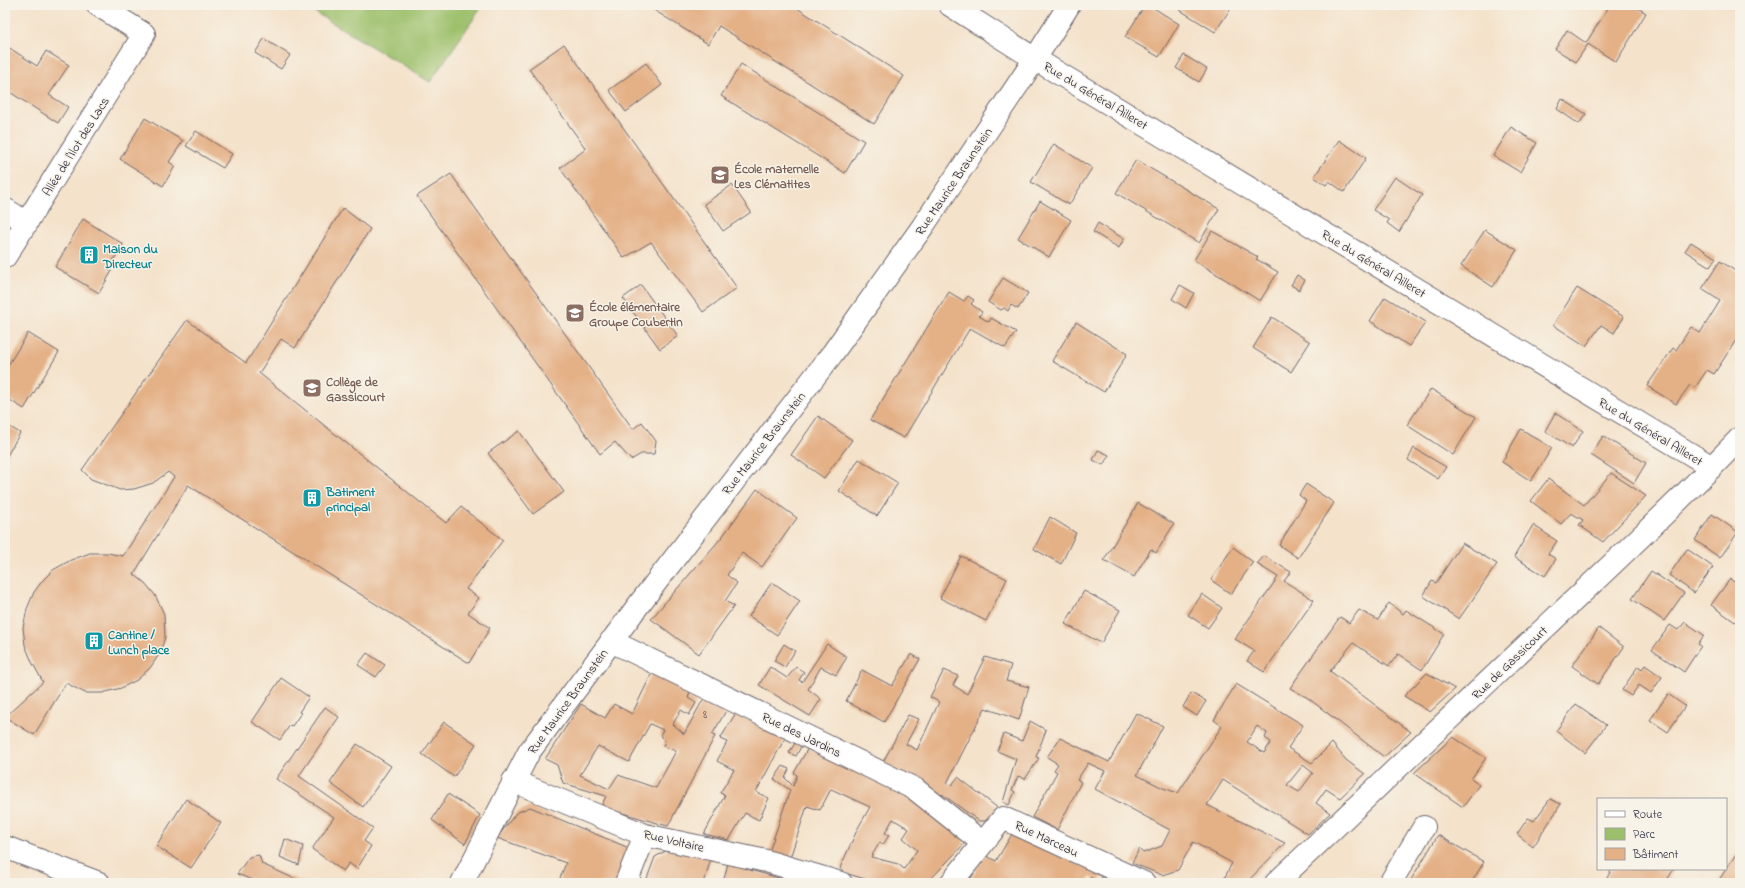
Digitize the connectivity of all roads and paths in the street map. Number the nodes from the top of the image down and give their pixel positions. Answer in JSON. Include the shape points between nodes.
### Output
{"nodes":[{"id":1,"x":98,"y":5,"type":"edge"},
{"id":2,"x":950,"y":5,"type":"edge"},
{"id":3,"x":1069,"y":5,"type":"edge"},
{"id":4,"x":1035,"y":59,"type":"junction"},
{"id":5,"x":5,"y":209,"type":"edge"},
{"id":6,"x":27,"y":223,"type":"junction"},
{"id":7,"x":5,"y":258,"type":"edge"},
{"id":8,"x":1740,"y":438,"type":"edge"},
{"id":9,"x":1712,"y":468,"type":"junction"},
{"id":10,"x":611,"y":641,"type":"junction"},
{"id":11,"x":513,"y":781,"type":"junction"},
{"id":12,"x":1424,"y":827,"type":"dead end"},
{"id":13,"x":645,"y":835,"type":"junction"},
{"id":14,"x":983,"y":843,"type":"junction"},
{"id":15,"x":5,"y":847,"type":"edge"},
{"id":16,"x":99,"y":883,"type":"edge"},
{"id":17,"x":462,"y":883,"type":"edge"},
{"id":18,"x":626,"y":883,"type":"edge"},
{"id":19,"x":841,"y":883,"type":"edge"},
{"id":20,"x":951,"y":883,"type":"edge"},
{"id":21,"x":1144,"y":883,"type":"edge"},
{"id":22,"x":1276,"y":883,"type":"edge"},
{"id":23,"x":1390,"y":883,"type":"edge"}],
"edges":[{"from":1,"to":6,"type":"street","name":"Allée de l'Ilot des Lacs","via":[[144,34]]},
{"from":2,"to":4,"type":"street","name":"Rue du Général Ailleret"},
{"from":3,"to":4,"type":"street","name":"Rue Maurice Braunstein"},
{"from":4,"to":9,"type":"street","name":"Rue du Général Ailleret"},
{"from":4,"to":10,"type":"street","name":"Rue Maurice Braunstein","via":[[923,226],[832,354]]},
{"from":5,"to":6,"type":"street"},
{"from":6,"to":7,"type":"street","name":"Allée de l'Ilot des Lacs"},
{"from":8,"to":9,"type":"street","name":"Rue de Gassicourt"},
{"from":9,"to":22,"type":"street","name":"Rue de Gassicourt"},
{"from":10,"to":11,"type":"street","name":"Rue Maurice Braunstein","via":[[529,752]]},
{"from":10,"to":14,"type":"street","name":"Rue des Jardins","via":[[915,790]]},
{"from":11,"to":13,"type":"street","name":"Rue Voltaire"},
{"from":11,"to":17,"type":"street","name":"Rue Maurice Braunstein"},
{"from":12,"to":23,"type":"street"},
{"from":13,"to":18,"type":"street"},
{"from":13,"to":19,"type":"street","name":"Rue Voltaire","via":[[766,861]]},
{"from":14,"to":20,"type":"street","name":"Rue Marceau"},
{"from":14,"to":21,"type":"street","name":"Rue Marceau","via":[[1003,818]]},
{"from":15,"to":16,"type":"street"}]}
